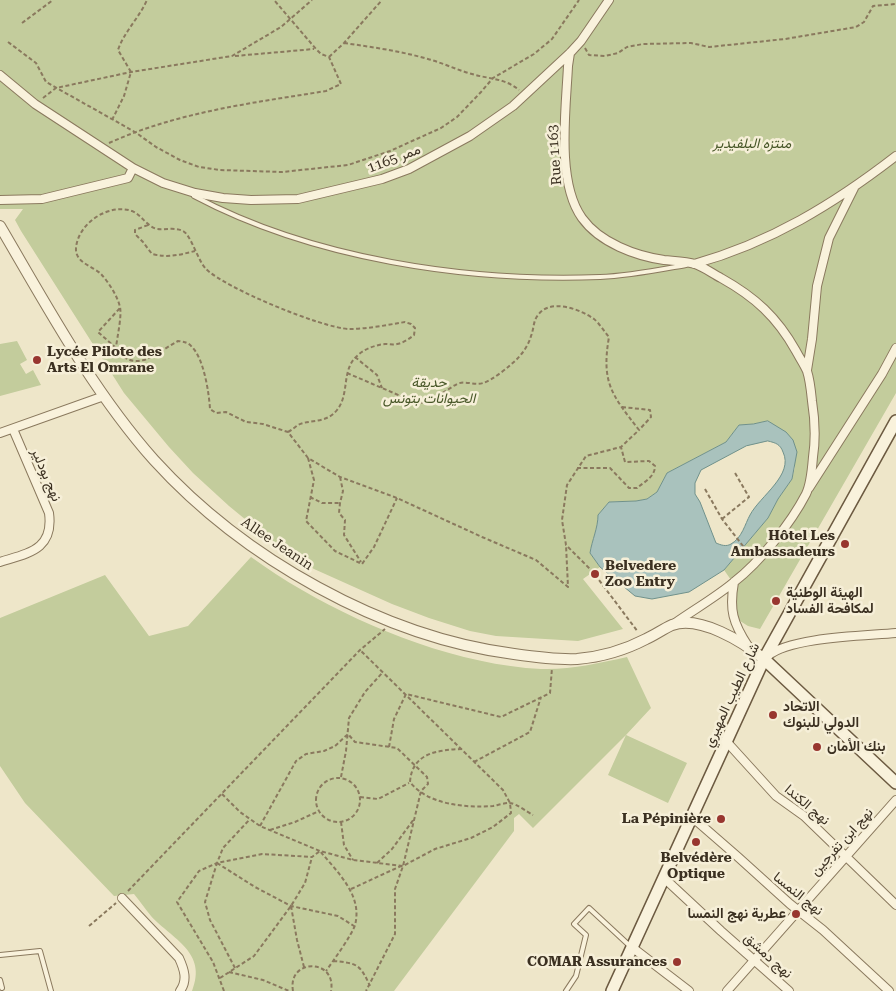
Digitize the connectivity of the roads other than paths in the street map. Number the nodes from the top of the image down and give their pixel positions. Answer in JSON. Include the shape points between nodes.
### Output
{"nodes":[{"id":1,"x":609,"y":0,"type":"edge"},
{"id":2,"x":570,"y":53,"type":"junction"},
{"id":3,"x":0,"y":74,"type":"edge"},
{"id":4,"x":896,"y":156,"type":"edge"},
{"id":5,"x":132,"y":168,"type":"junction"},
{"id":6,"x":854,"y":187,"type":"junction"},
{"id":7,"x":181,"y":189,"type":"junction"},
{"id":8,"x":0,"y":200,"type":"edge"},
{"id":9,"x":0,"y":226,"type":"edge"},
{"id":10,"x":694,"y":264,"type":"junction"},
{"id":11,"x":896,"y":348,"type":"edge"},
{"id":12,"x":806,"y":370,"type":"junction"},
{"id":13,"x":104,"y":396,"type":"junction"},
{"id":14,"x":896,"y":421,"type":"edge"},
{"id":15,"x":13,"y":429,"type":"junction"},
{"id":16,"x":0,"y":433,"type":"edge"},
{"id":17,"x":807,"y":492,"type":"junction"},
{"id":18,"x":0,"y":562,"type":"edge"},
{"id":19,"x":734,"y":582,"type":"junction"},
{"id":20,"x":672,"y":625,"type":"junction"},
{"id":21,"x":896,"y":634,"type":"edge"},
{"id":22,"x":748,"y":646,"type":"junction"},
{"id":23,"x":764,"y":659,"type":"junction"},
{"id":24,"x":726,"y":742,"type":"junction"},
{"id":25,"x":896,"y":783,"type":"edge"},
{"id":26,"x":896,"y":800,"type":"edge"},
{"id":27,"x":692,"y":817,"type":"junction"},
{"id":28,"x":846,"y":857,"type":"junction"},
{"id":29,"x":664,"y":878,"type":"junction"},
{"id":30,"x":122,"y":898,"type":"road end"},
{"id":31,"x":896,"y":906,"type":"edge"},
{"id":32,"x":798,"y":910,"type":"junction"},
{"id":33,"x":632,"y":948,"type":"junction"},
{"id":34,"x":0,"y":955,"type":"edge"},
{"id":35,"x":755,"y":960,"type":"junction"},
{"id":36,"x":0,"y":980,"type":"edge"},
{"id":37,"x":2,"y":988,"type":"dead end"},
{"id":38,"x":51,"y":991,"type":"edge"},
{"id":39,"x":180,"y":991,"type":"edge"},
{"id":40,"x":566,"y":991,"type":"edge"},
{"id":41,"x":612,"y":991,"type":"edge"},
{"id":42,"x":689,"y":991,"type":"edge"},
{"id":43,"x":727,"y":991,"type":"edge"},
{"id":44,"x":789,"y":991,"type":"edge"},
{"id":45,"x":889,"y":991,"type":"edge"}],
"edges":[{"from":1,"to":2,"type":"street","name":"ممر 1165"},
{"from":2,"to":7,"type":"street","name":"ممر 1165","via":[[492,121],[454,146],[382,179],[298,199],[223,198]]},
{"from":2,"to":10,"type":"street","name":"Rue 1163","via":[[564,145],[570,189],[582,219],[619,247],[663,260]]},
{"from":3,"to":5,"type":"street","name":"ممر 1165","via":[[34,104]]},
{"from":4,"to":6,"type":"street"},
{"from":5,"to":7,"type":"street","name":"ممر 1165"},
{"from":5,"to":8,"type":"street","via":[[128,178],[52,197]]},
{"from":6,"to":10,"type":"street","via":[[769,236],[739,250]]},
{"from":6,"to":12,"type":"street","via":[[826,248],[817,286]]},
{"from":7,"to":10,"type":"lane","via":[[224,211],[295,238],[390,262],[463,272],[547,278],[601,277]]},
{"from":9,"to":13,"type":"street","name":"Allee Jeanin"},
{"from":10,"to":12,"type":"street","via":[[755,300],[784,332]]},
{"from":11,"to":17,"type":"street"},
{"from":12,"to":17,"type":"street","via":[[816,422]]},
{"from":13,"to":15,"type":"street"},
{"from":13,"to":20,"type":"street","name":"Allee Jeanin","via":[[153,458],[209,512],[306,580],[392,623],[491,651],[552,659],[603,655],[644,640]]},
{"from":14,"to":23,"type":"main road","name":"شارع الطيب المهيري"},
{"from":15,"to":16,"type":"street"},
{"from":15,"to":18,"type":"street","name":"نهج بودلير","via":[[49,513],[50,524],[46,538],[35,550]]},
{"from":17,"to":19,"type":"street","via":[[782,530],[756,562]]},
{"from":19,"to":20,"type":"street"},
{"from":19,"to":22,"type":"street","via":[[732,614]]},
{"from":20,"to":22,"type":"street","via":[[710,627]]},
{"from":21,"to":23,"type":"street","via":[[805,641],[787,645]]},
{"from":22,"to":23,"type":"street"},
{"from":23,"to":24,"type":"main road","name":"شارع الطيب المهيري"},
{"from":23,"to":25,"type":"main road"},
{"from":24,"to":27,"type":"main road","name":"شارع الطيب المهيري"},
{"from":24,"to":28,"type":"street","name":"نهج الكندا","via":[[776,796],[804,816]]},
{"from":26,"to":28,"type":"street","name":"نهج ابن تفرجين"},
{"from":27,"to":29,"type":"main road","name":"شارع الطيب المهيري"},
{"from":27,"to":32,"type":"street","name":"نهج النمسا"},
{"from":28,"to":31,"type":"street","name":"نهج الكندا"},
{"from":28,"to":32,"type":"street","name":"نهج ابن تفرجين"},
{"from":29,"to":33,"type":"main road","name":"شارع الطيب المهيري"},
{"from":29,"to":35,"type":"street","name":"نهج دمشق"},
{"from":30,"to":39,"type":"street","via":[[179,958],[185,978]]},
{"from":32,"to":35,"type":"street","name":"نهج ابن تفرجين"},
{"from":32,"to":45,"type":"street","name":"نهج النمسا"},
{"from":33,"to":40,"type":"lane","via":[[589,908],[574,924],[586,935],[576,976]]},
{"from":33,"to":41,"type":"main road","name":"شارع الطيب المهيري"},
{"from":33,"to":42,"type":"street"},
{"from":34,"to":38,"type":"lane","via":[[40,951]]},
{"from":35,"to":43,"type":"street","name":"نهج ابن تفرجين"},
{"from":35,"to":44,"type":"street","name":"نهج دمشق"},
{"from":36,"to":37,"type":"lane"}]}
